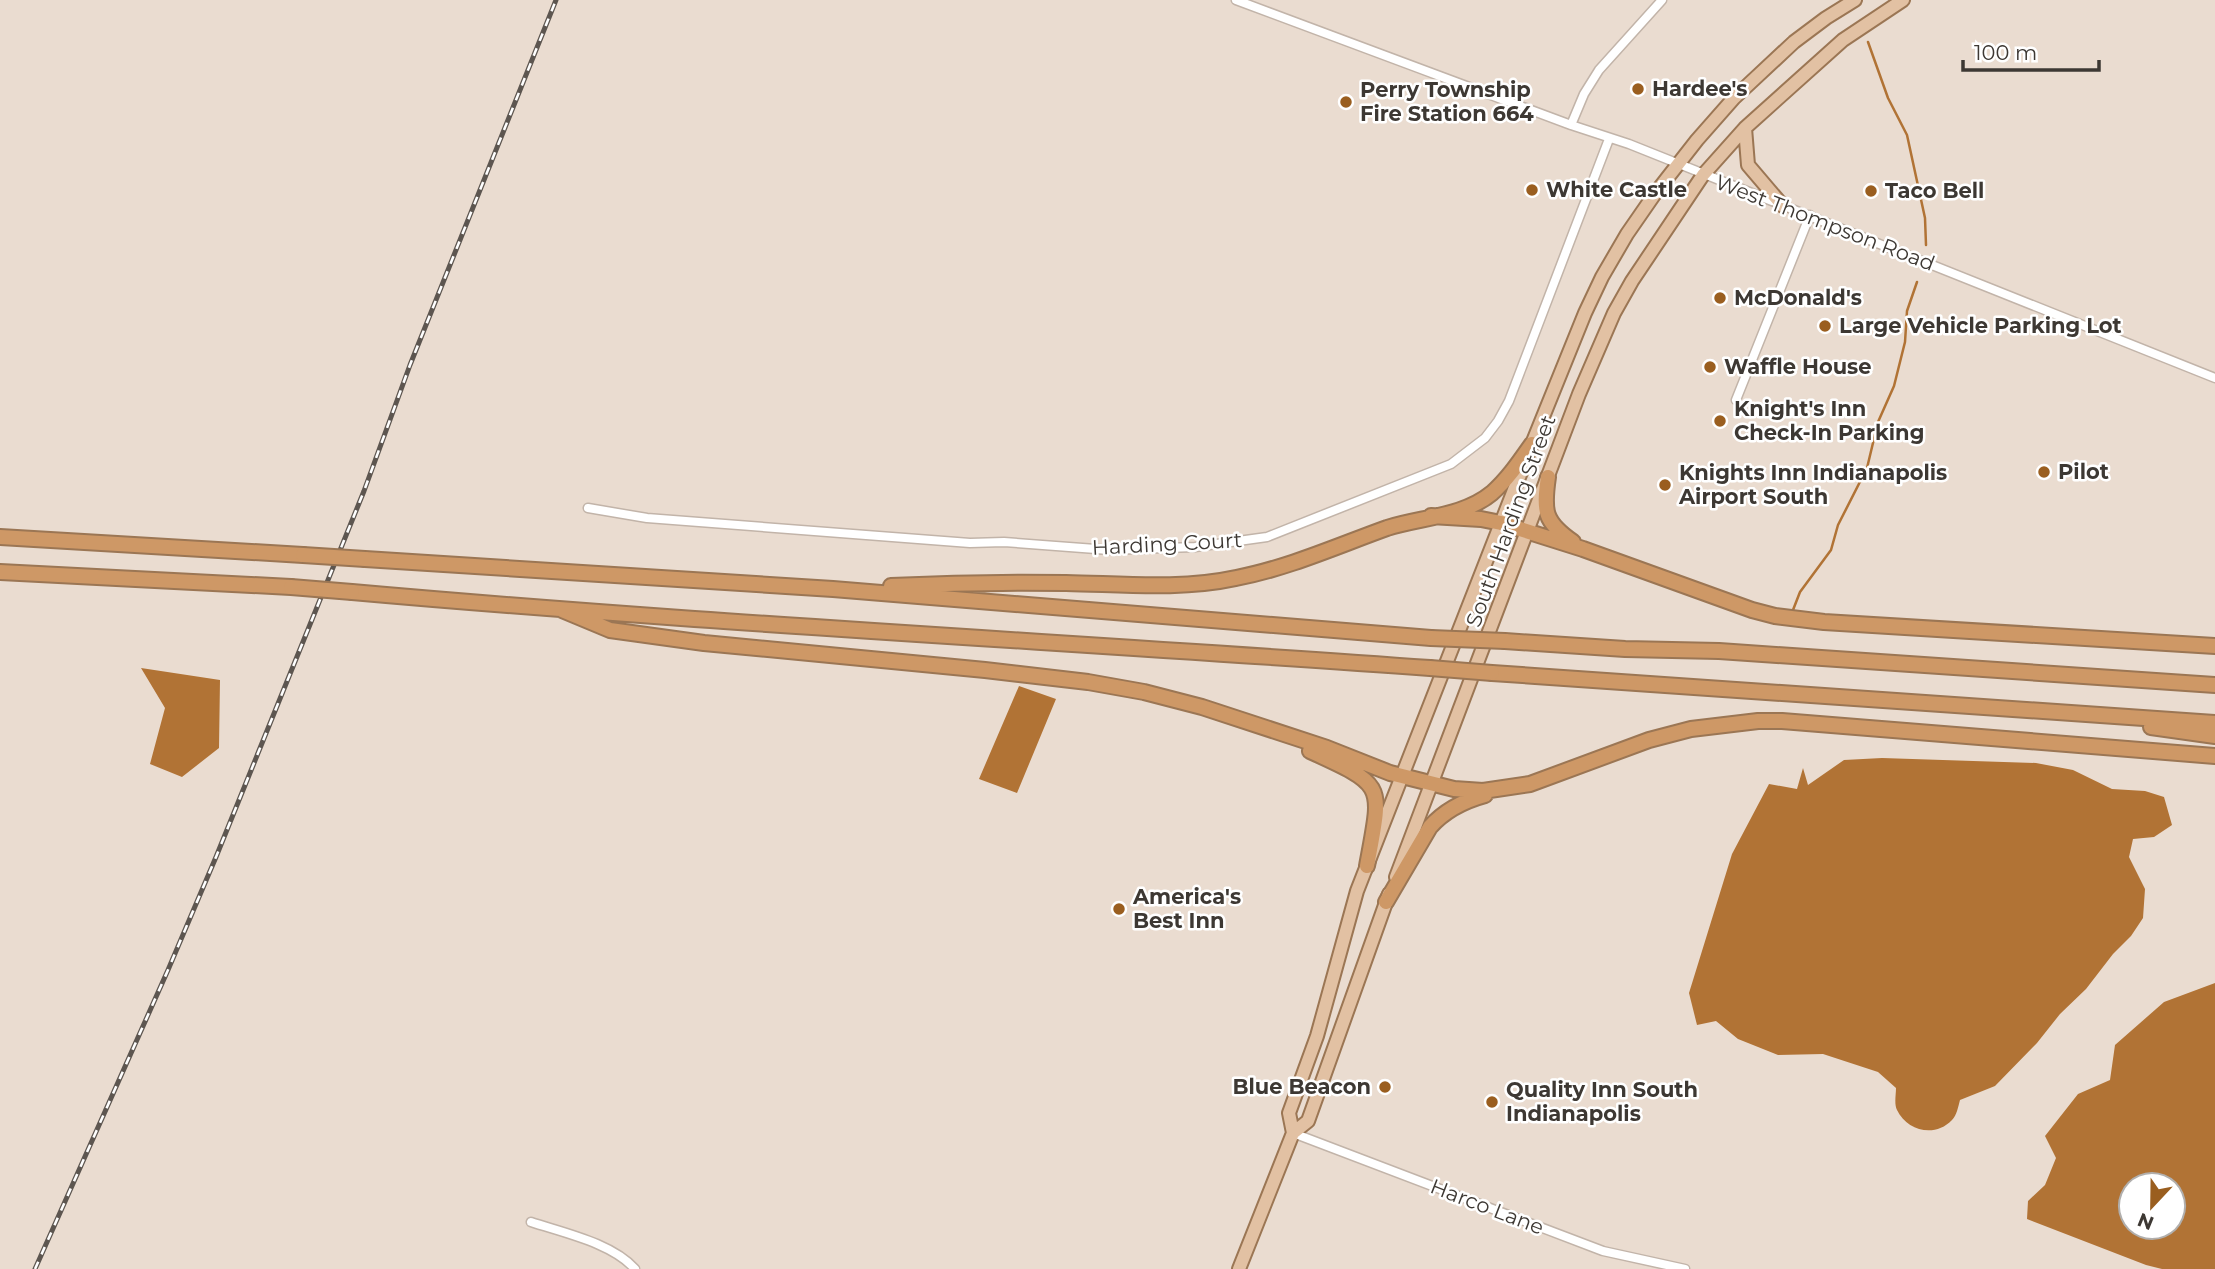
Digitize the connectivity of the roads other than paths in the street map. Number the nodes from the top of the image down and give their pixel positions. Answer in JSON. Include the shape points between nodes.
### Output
{"nodes":[{"id":1,"x":1236,"y":0,"type":"edge"},
{"id":2,"x":1662,"y":0,"type":"edge"},
{"id":3,"x":1855,"y":0,"type":"edge"},
{"id":4,"x":1899,"y":2,"type":"edge"},
{"id":5,"x":1571,"y":125,"type":"junction"},
{"id":6,"x":1745,"y":128,"type":"junction"},
{"id":7,"x":1609,"y":139,"type":"junction"},
{"id":8,"x":1676,"y":165,"type":"junction"},
{"id":9,"x":1703,"y":175,"type":"junction"},
{"id":10,"x":1783,"y":206,"type":"junction"},
{"id":11,"x":1810,"y":215,"type":"junction"},
{"id":12,"x":2215,"y":378,"type":"edge"},
{"id":13,"x":1736,"y":400,"type":"dead end"},
{"id":14,"x":1532,"y":444,"type":"junction"},
{"id":15,"x":1548,"y":477,"type":"junction"},
{"id":16,"x":588,"y":508,"type":"dead end"},
{"id":17,"x":1431,"y":516,"type":"junction"},
{"id":18,"x":1501,"y":523,"type":"junction"},
{"id":19,"x":1527,"y":532,"type":"junction"},
{"id":20,"x":0,"y":537,"type":"edge"},
{"id":21,"x":1583,"y":549,"type":"junction"},
{"id":22,"x":0,"y":572,"type":"edge"},
{"id":23,"x":833,"y":589,"type":"junction"},
{"id":24,"x":562,"y":610,"type":"junction"},
{"id":25,"x":2215,"y":646,"type":"edge"},
{"id":26,"x":2215,"y":685,"type":"edge"},
{"id":27,"x":2028,"y":710,"type":"junction"},
{"id":28,"x":2215,"y":723,"type":"edge"},
{"id":29,"x":1255,"y":726,"type":"junction"},
{"id":30,"x":2215,"y":736,"type":"edge"},
{"id":31,"x":2215,"y":756,"type":"edge"},
{"id":32,"x":1403,"y":776,"type":"junction"},
{"id":33,"x":1431,"y":784,"type":"junction"},
{"id":34,"x":1507,"y":788,"type":"junction"},
{"id":35,"x":1367,"y":866,"type":"junction"},
{"id":36,"x":1386,"y":902,"type":"junction"},
{"id":37,"x":1293,"y":1133,"type":"junction"},
{"id":38,"x":531,"y":1222,"type":"dead end"},
{"id":39,"x":635,"y":1269,"type":"edge"},
{"id":40,"x":1239,"y":1269,"type":"edge"},
{"id":41,"x":1685,"y":1269,"type":"edge"}],
"edges":[{"from":1,"to":5,"type":"street","name":"West Thompson Road"},
{"from":2,"to":5,"type":"street","via":[[1599,70]]},
{"from":3,"to":8,"type":"main road","name":"South Harding Street","via":[[1757,74]]},
{"from":4,"to":6,"type":"main road","name":"South Harding Street","via":[[1843,40]]},
{"from":5,"to":7,"type":"street","name":"West Thompson Road"},
{"from":6,"to":9,"type":"main road","name":"South Harding Street"},
{"from":6,"to":10,"type":"main road","via":[[1748,166]]},
{"from":7,"to":8,"type":"street","name":"West Thompson Road"},
{"from":7,"to":16,"type":"street","name":"Harding Court","via":[[1508,401],[1485,438],[1451,464],[1267,537],[1195,547],[1109,550],[647,518]]},
{"from":8,"to":9,"type":"street","name":"West Thompson Road"},
{"from":8,"to":14,"type":"main road","name":"South Harding Street","via":[[1602,277]]},
{"from":9,"to":10,"type":"street","name":"West Thompson Road"},
{"from":9,"to":15,"type":"main road","name":"South Harding Street","via":[[1615,313]]},
{"from":10,"to":11,"type":"street","name":"West Thompson Road"},
{"from":11,"to":12,"type":"street","name":"West Thompson Road"},
{"from":11,"to":13,"type":"street"},
{"from":14,"to":17,"type":"highway","via":[[1491,494],[1461,510]]},
{"from":14,"to":18,"type":"main road","name":"South Harding Street"},
{"from":15,"to":19,"type":"main road","name":"South Harding Street"},
{"from":15,"to":21,"type":"highway","via":[[1544,500],[1548,519]]},
{"from":17,"to":18,"type":"highway"},
{"from":17,"to":23,"type":"highway","via":[[1234,579],[1190,584],[988,582]]},
{"from":18,"to":19,"type":"highway"},
{"from":18,"to":32,"type":"main road","name":"South Harding Street"},
{"from":19,"to":21,"type":"highway"},
{"from":19,"to":33,"type":"main road","name":"South Harding Street"},
{"from":20,"to":23,"type":"highway","bridge":true},
{"from":21,"to":25,"type":"highway","via":[[1774,616]]},
{"from":22,"to":24,"type":"highway","bridge":true,"via":[[291,587]]},
{"from":23,"to":26,"type":"highway","bridge":true,"via":[[1431,638],[1719,651]]},
{"from":24,"to":27,"type":"highway","bridge":true},
{"from":24,"to":29,"type":"highway","via":[[610,630],[704,643],[1088,682],[1202,707]]},
{"from":27,"to":28,"type":"highway"},
{"from":27,"to":30,"type":"highway"},
{"from":29,"to":32,"type":"highway"},
{"from":29,"to":35,"type":"highway","via":[[1365,778],[1377,806]]},
{"from":31,"to":34,"type":"highway","via":[[1758,721],[1670,734]]},
{"from":32,"to":33,"type":"highway"},
{"from":32,"to":35,"type":"main road","name":"South Harding Street"},
{"from":33,"to":34,"type":"highway","via":[[1469,791]]},
{"from":33,"to":36,"type":"main road","name":"South Harding Street"},
{"from":34,"to":36,"type":"highway","via":[[1463,802],[1438,818],[1423,835]]},
{"from":35,"to":37,"type":"main road","name":"South Harding Street","via":[[1317,1036],[1289,1113]]},
{"from":36,"to":37,"type":"main road","name":"South Harding Street","via":[[1308,1121]]},
{"from":37,"to":40,"type":"main road","name":"South Harding Street"},
{"from":37,"to":41,"type":"street","name":"Harco Lane","via":[[1603,1251]]},
{"from":38,"to":39,"type":"street","via":[[610,1250]]}]}
